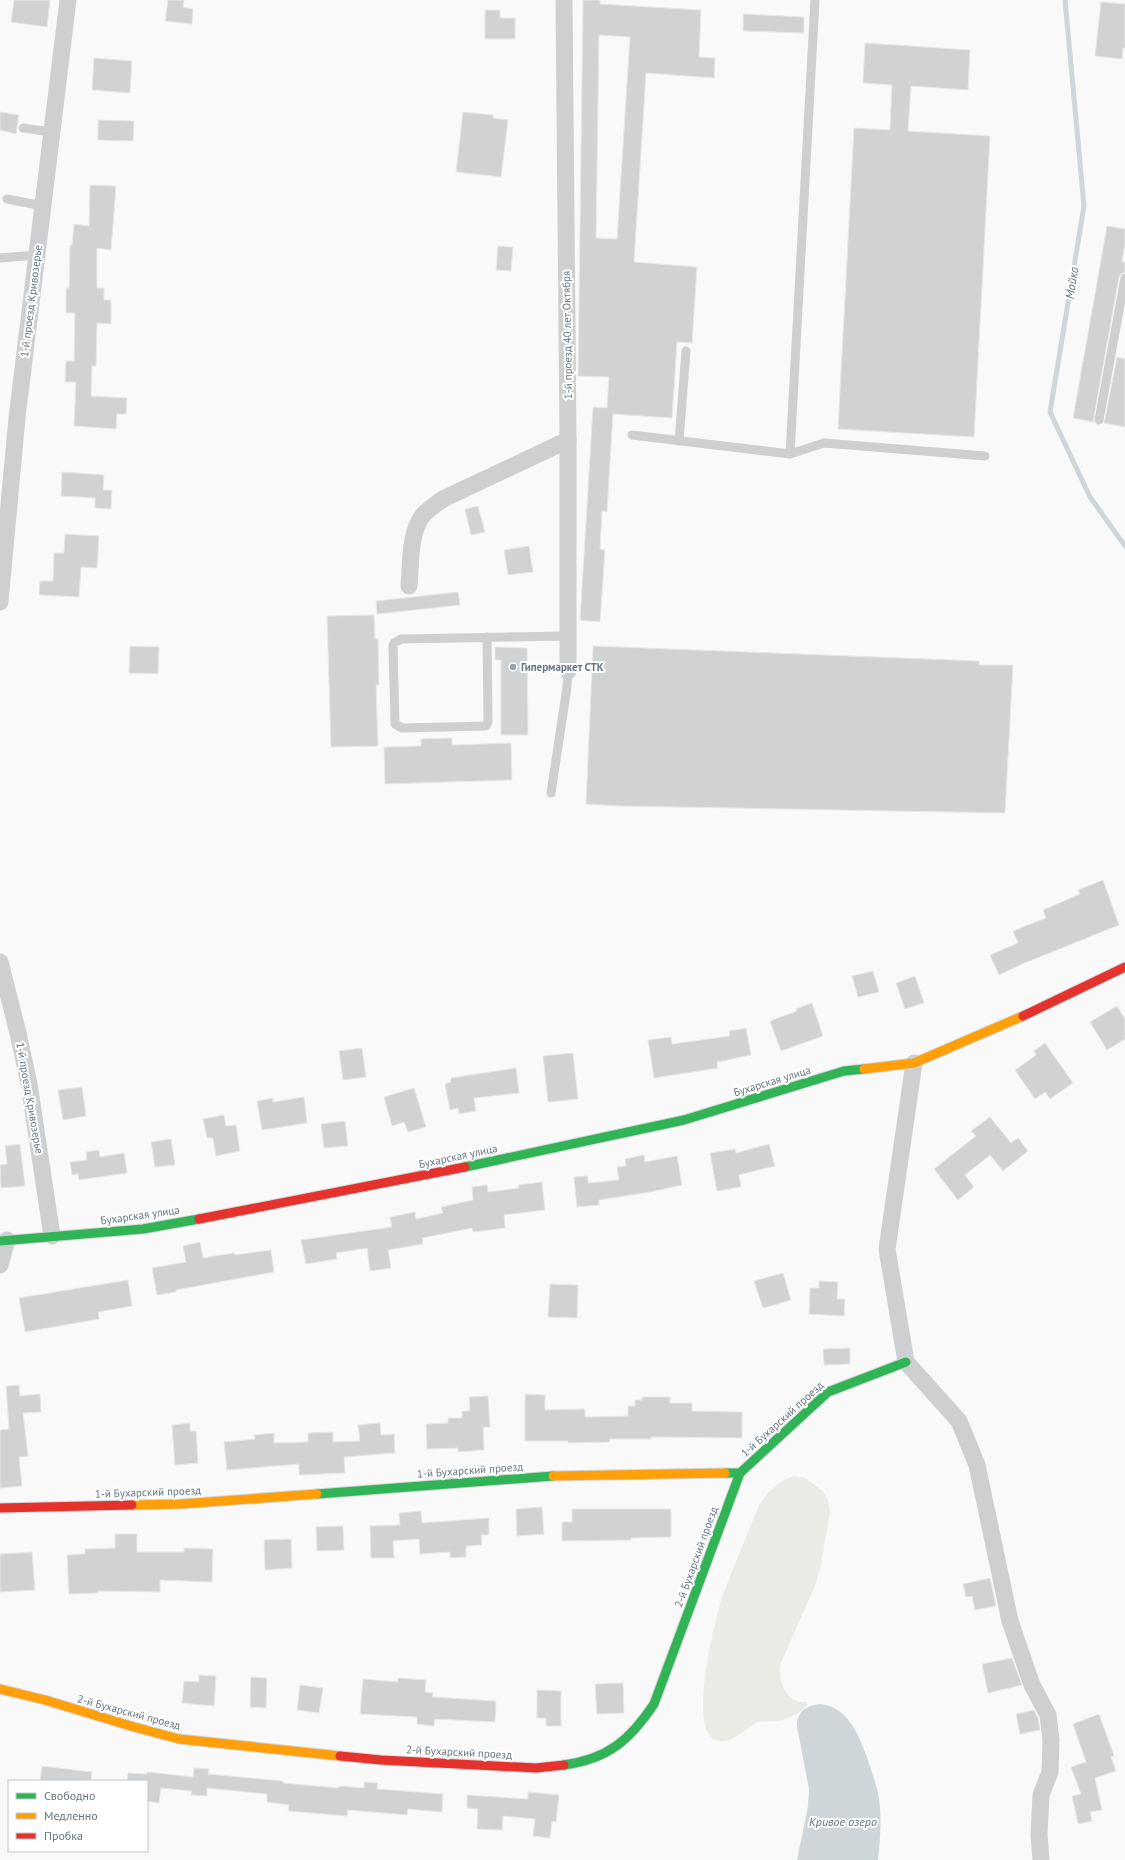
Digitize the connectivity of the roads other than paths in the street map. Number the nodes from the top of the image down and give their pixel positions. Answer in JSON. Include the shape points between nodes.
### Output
{"nodes":[{"id":1,"x":68,"y":0,"type":"edge"},
{"id":2,"x":564,"y":0,"type":"edge"},
{"id":3,"x":815,"y":0,"type":"edge"},
{"id":4,"x":23,"y":128,"type":"dead end"},
{"id":5,"x":52,"y":132,"type":"junction"},
{"id":6,"x":7,"y":199,"type":"dead end"},
{"id":7,"x":43,"y":206,"type":"junction"},
{"id":8,"x":37,"y":255,"type":"junction"},
{"id":9,"x":0,"y":258,"type":"edge"},
{"id":10,"x":1125,"y":278,"type":"edge"},
{"id":11,"x":686,"y":351,"type":"dead end"},
{"id":12,"x":1099,"y":420,"type":"dead end"},
{"id":13,"x":632,"y":435,"type":"dead end"},
{"id":14,"x":568,"y":440,"type":"junction"},
{"id":15,"x":679,"y":441,"type":"junction"},
{"id":16,"x":790,"y":454,"type":"junction"},
{"id":17,"x":985,"y":456,"type":"dead end"},
{"id":18,"x":2,"y":545,"type":"edge"},
{"id":19,"x":409,"y":586,"type":"dead end"},
{"id":20,"x":0,"y":593,"type":"edge"},
{"id":21,"x":568,"y":636,"type":"junction"},
{"id":22,"x":487,"y":637,"type":"junction"},
{"id":23,"x":568,"y":671,"type":"joint"},
{"id":24,"x":551,"y":793,"type":"dead end"},
{"id":25,"x":1125,"y":968,"type":"edge"},
{"id":26,"x":1,"y":971,"type":"edge"},
{"id":27,"x":914,"y":1063,"type":"junction"},
{"id":28,"x":52,"y":1236,"type":"junction"},
{"id":29,"x":3,"y":1241,"type":"edge"},
{"id":30,"x":0,"y":1265,"type":"edge"},
{"id":31,"x":906,"y":1362,"type":"junction"},
{"id":32,"x":740,"y":1473,"type":"junction"},
{"id":33,"x":0,"y":1508,"type":"edge"},
{"id":34,"x":0,"y":1689,"type":"edge"},
{"id":35,"x":1041,"y":1860,"type":"edge"}],
"edges":[{"from":1,"to":5,"type":"street","name":"1-й проезд Кривозерье"},
{"from":2,"to":14,"type":"street","name":"1-й проезд 40 лет Октября"},
{"from":3,"to":16,"type":"lane"},
{"from":4,"to":5,"type":"lane"},
{"from":5,"to":7,"type":"street","name":"1-й проезд Кривозерье"},
{"from":6,"to":7,"type":"lane"},
{"from":7,"to":8,"type":"street","name":"1-й проезд Кривозерье"},
{"from":8,"to":9,"type":"lane"},
{"from":8,"to":18,"type":"street","name":"1-й проезд Кривозерье"},
{"from":10,"to":12,"type":"lane"},
{"from":11,"to":15,"type":"lane"},
{"from":13,"to":15,"type":"lane"},
{"from":14,"to":19,"type":"street","via":[[443,499],[432,507],[416,527]]},
{"from":14,"to":21,"type":"street","name":"1-й проезд 40 лет Октября"},
{"from":15,"to":16,"type":"lane"},
{"from":16,"to":17,"type":"lane","via":[[824,443]]},
{"from":18,"to":20,"type":"street","name":"1-й проезд Кривозерье"},
{"from":21,"to":22,"type":"lane"},
{"from":21,"to":23,"type":"street","name":"1-й проезд 40 лет Октября"},
{"from":22,"to":22,"type":"lane","via":[[401,639],[394,643],[395,724],[402,728],[483,727],[487,724]]},
{"from":23,"to":24,"type":"lane"},
{"from":25,"to":27,"type":"street","name":"Бухарская улица","via":[[1040,1009]]},
{"from":26,"to":28,"type":"street","name":"1-й проезд Кривозерье","via":[[29,1084]]},
{"from":27,"to":28,"type":"street","name":"Бухарская улица","via":[[844,1071],[684,1120],[415,1178],[143,1229]]},
{"from":27,"to":31,"type":"street","via":[[887,1249]]},
{"from":28,"to":29,"type":"street","name":"Бухарская улица"},
{"from":29,"to":30,"type":"street"},
{"from":31,"to":32,"type":"street","name":"1-й Бухарский проезд","via":[[828,1392]]},
{"from":31,"to":35,"type":"street","via":[[960,1421],[977,1465],[1010,1621],[1032,1685],[1048,1715],[1051,1740],[1050,1772],[1041,1795]]},
{"from":32,"to":33,"type":"street","name":"1-й Бухарский проезд","via":[[549,1476],[189,1503]]},
{"from":32,"to":34,"type":"street","name":"2-й Бухарский проезд","via":[[654,1704],[628,1739],[606,1753],[582,1762],[536,1768],[381,1760],[179,1739]]}]}
